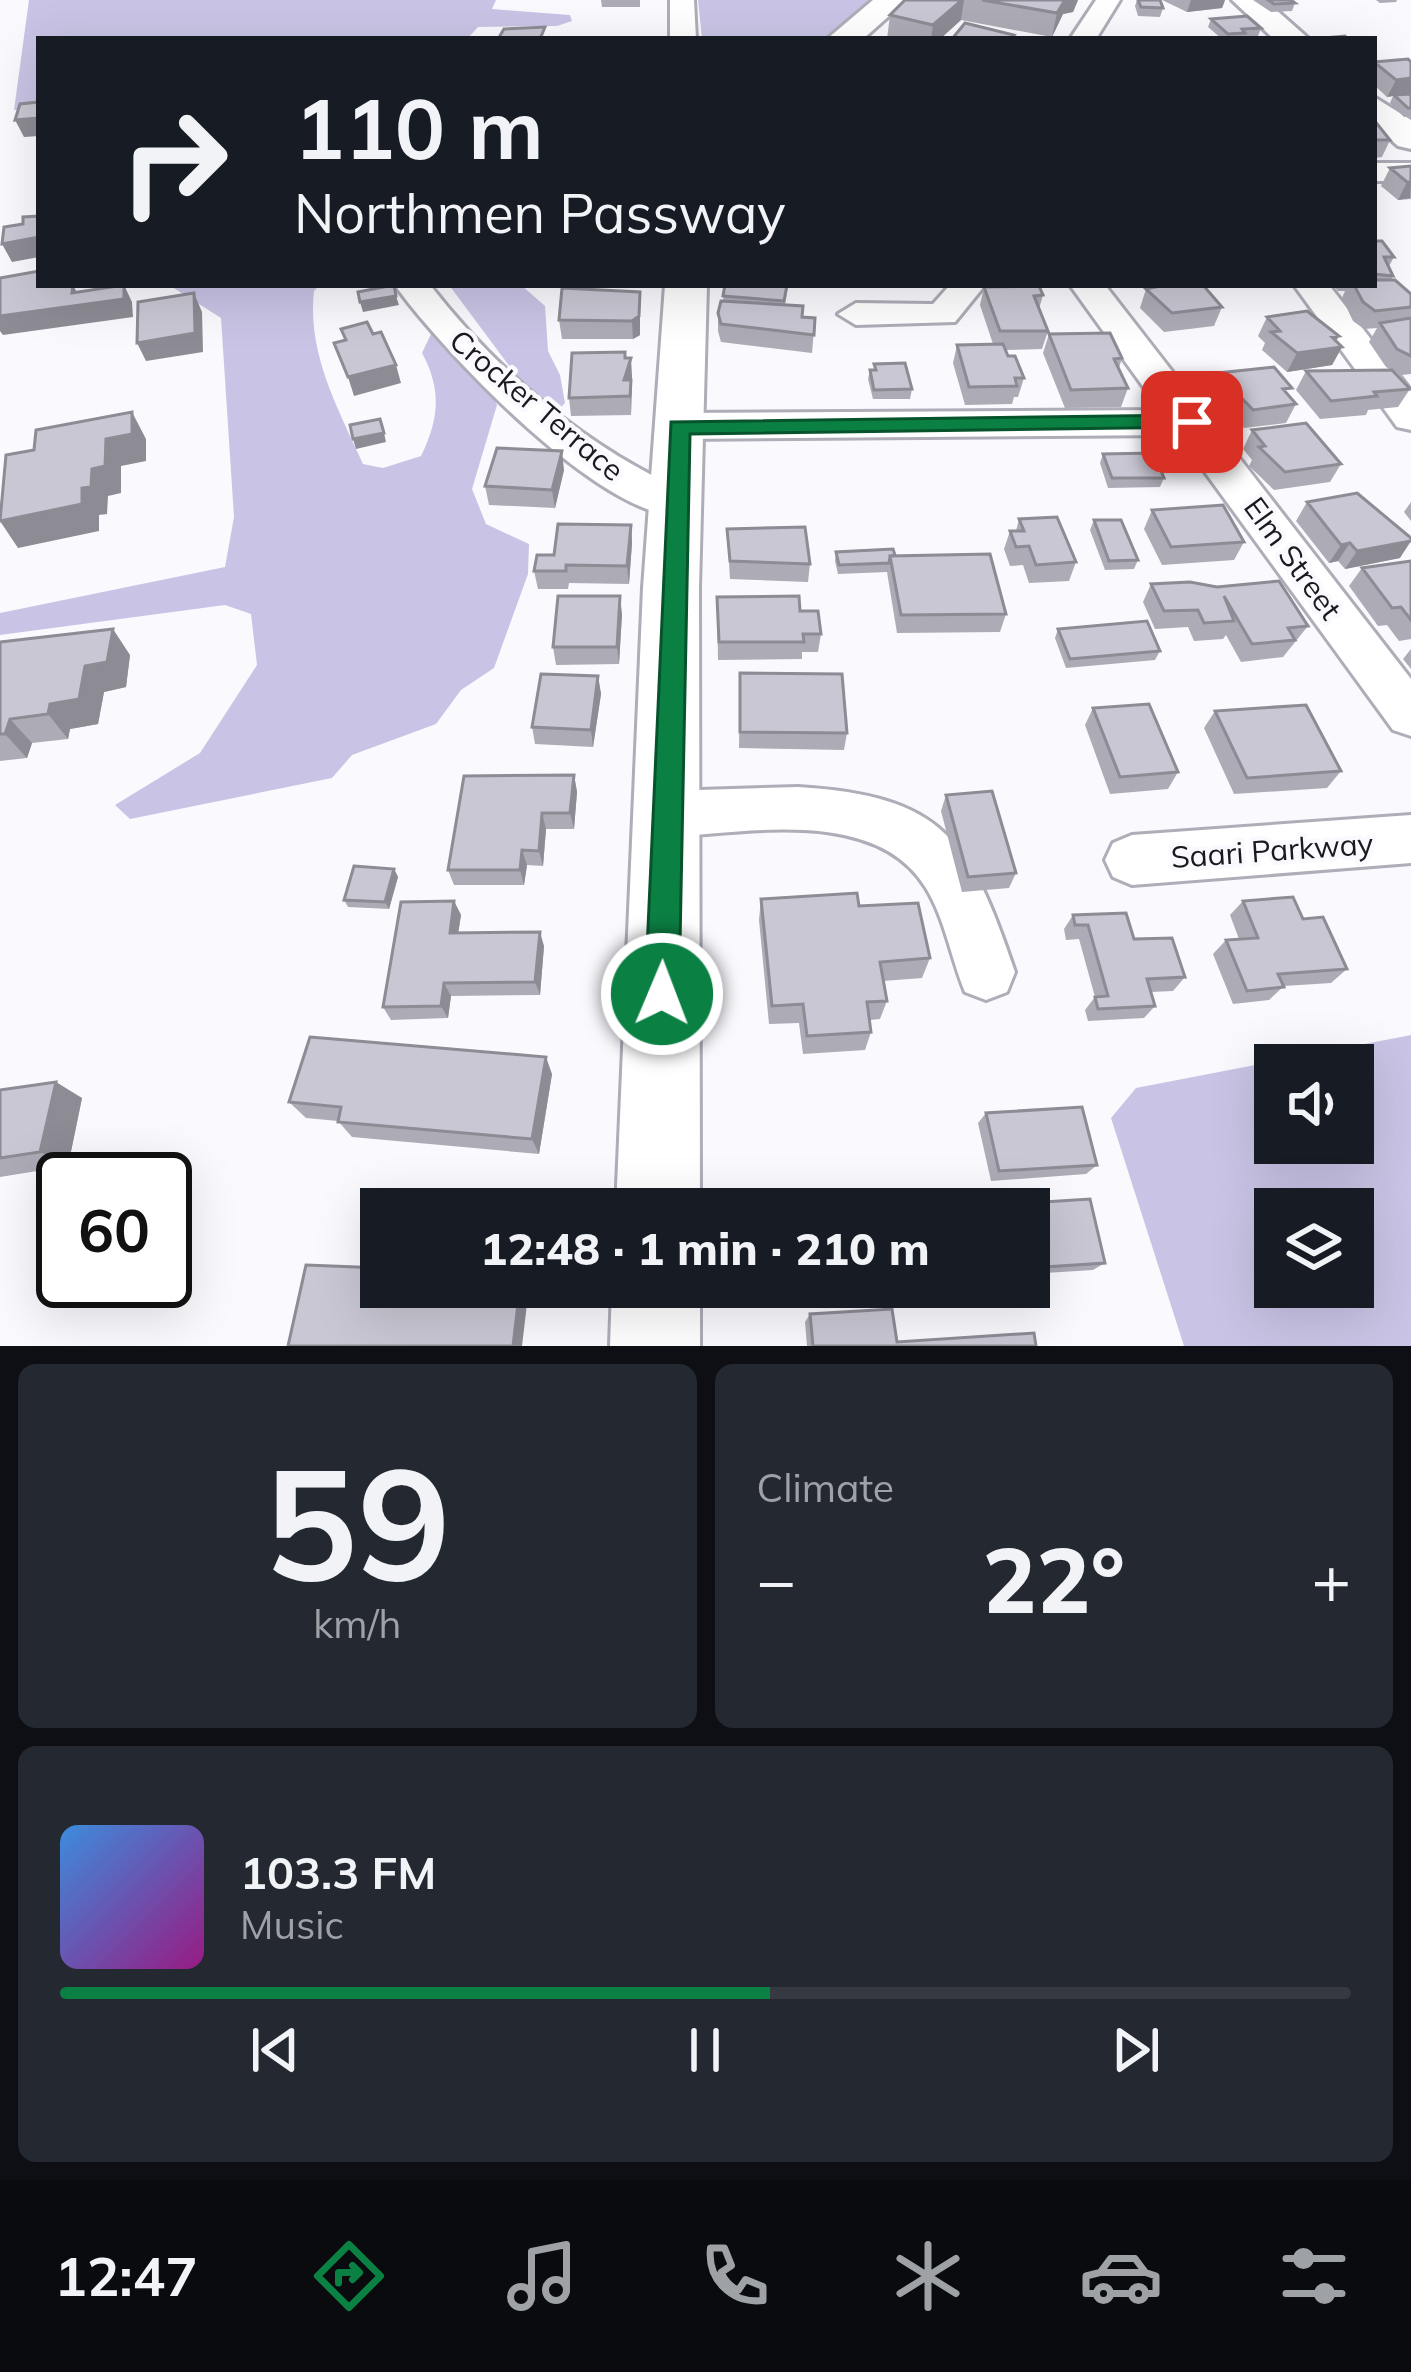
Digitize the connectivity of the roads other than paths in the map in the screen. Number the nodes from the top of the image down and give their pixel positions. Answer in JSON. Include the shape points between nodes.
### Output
{"nodes":[{"id":1,"x":682,"y":0,"type":"edge"},
{"id":2,"x":892,"y":0,"type":"edge"},
{"id":3,"x":1108,"y":0,"type":"edge"},
{"id":4,"x":1247,"y":0,"type":"edge"},
{"id":5,"x":683,"y":36,"type":"edge"},
{"id":6,"x":847,"y":36,"type":"edge"},
{"id":7,"x":1085,"y":36,"type":"edge"},
{"id":8,"x":1289,"y":36,"type":"edge"},
{"id":9,"x":1377,"y":110,"type":"edge"},
{"id":10,"x":1411,"y":138,"type":"edge"},
{"id":11,"x":1377,"y":172,"type":"edge"},
{"id":12,"x":1411,"y":172,"type":"edge"},
{"id":13,"x":414,"y":288,"type":"edge"},
{"id":14,"x":686,"y":288,"type":"edge"},
{"id":15,"x":966,"y":288,"type":"edge"},
{"id":16,"x":1089,"y":288,"type":"edge"},
{"id":17,"x":1313,"y":288,"type":"edge"},
{"id":18,"x":856,"y":314,"type":"dead end"},
{"id":19,"x":1411,"y":418,"type":"edge"},
{"id":20,"x":1192,"y":422,"type":"junction"},
{"id":21,"x":679,"y":427,"type":"junction"},
{"id":22,"x":677,"y":504,"type":"junction"},
{"id":23,"x":1411,"y":716,"type":"edge"},
{"id":24,"x":666,"y":814,"type":"junction"},
{"id":25,"x":1411,"y":839,"type":"edge"},
{"id":26,"x":1132,"y":860,"type":"dead end"},
{"id":27,"x":986,"y":972,"type":"dead end"},
{"id":28,"x":658,"y":1188,"type":"edge"},
{"id":29,"x":656,"y":1308,"type":"edge"},
{"id":30,"x":655,"y":1346,"type":"edge"}],
"edges":[{"from":1,"to":5,"type":"street"},
{"from":2,"to":6,"type":"main road"},
{"from":3,"to":7,"type":"street"},
{"from":4,"to":8,"type":"main road"},
{"from":9,"to":10,"type":"main road"},
{"from":11,"to":12,"type":"street"},
{"from":13,"to":22,"type":"street","name":"Crocker Terrace","via":[[435,317],[590,457],[641,492]]},
{"from":14,"to":21,"type":"main road"},
{"from":15,"to":18,"type":"street","via":[[944,314]]},
{"from":16,"to":20,"type":"street","name":"Elm Street"},
{"from":17,"to":19,"type":"street"},
{"from":20,"to":21,"type":"street"},
{"from":20,"to":23,"type":"street","name":"Elm Street"},
{"from":21,"to":22,"type":"main road"},
{"from":22,"to":24,"type":"main road"},
{"from":24,"to":27,"type":"street","via":[[818,810],[895,827],[922,842],[944,871]]},
{"from":24,"to":28,"type":"main road"},
{"from":25,"to":26,"type":"street","name":"Saari Parkway"},
{"from":29,"to":30,"type":"main road"}]}
